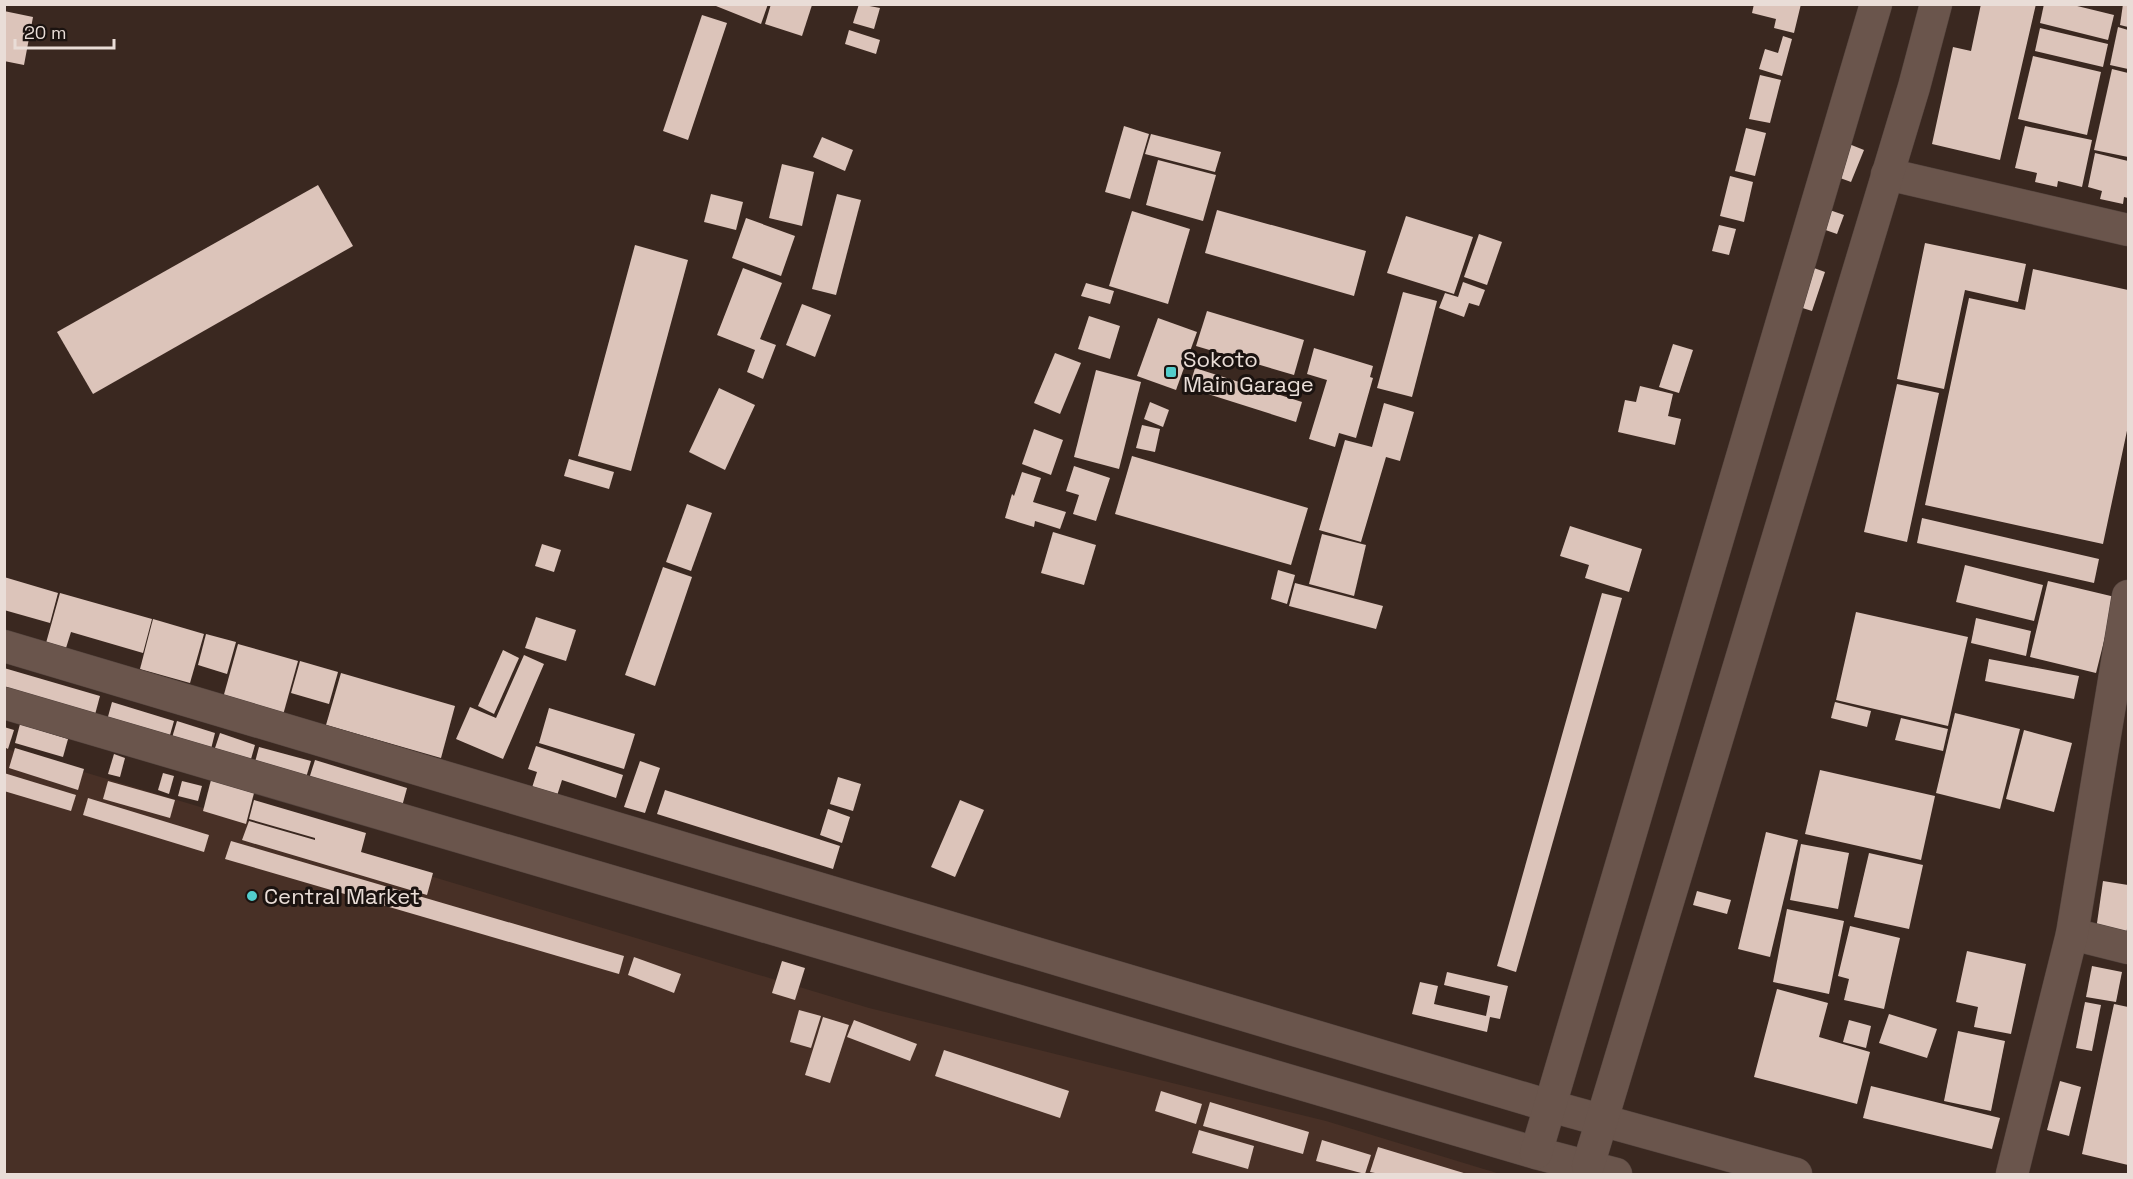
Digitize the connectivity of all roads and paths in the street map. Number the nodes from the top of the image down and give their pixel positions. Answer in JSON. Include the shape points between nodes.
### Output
{"nodes":[{"id":1,"x":1876,"y":4,"type":"edge"},
{"id":2,"x":1936,"y":4,"type":"edge"},
{"id":3,"x":1887,"y":174,"type":"junction"},
{"id":4,"x":2128,"y":230,"type":"edge"},
{"id":5,"x":2127,"y":611,"type":"edge"},
{"id":6,"x":4,"y":646,"type":"edge"},
{"id":7,"x":4,"y":703,"type":"edge"},
{"id":8,"x":2072,"y":934,"type":"junction"},
{"id":9,"x":2128,"y":946,"type":"edge"},
{"id":10,"x":1550,"y":1106,"type":"junction"},
{"id":11,"x":1601,"y":1119,"type":"junction"},
{"id":12,"x":1536,"y":1153,"type":"junction"},
{"id":13,"x":1602,"y":1170,"type":"edge"},
{"id":14,"x":1796,"y":1174,"type":"edge"},
{"id":15,"x":2012,"y":1174,"type":"edge"}],
"edges":[{"from":1,"to":10,"type":"street"},
{"from":2,"to":3,"type":"street"},
{"from":3,"to":4,"type":"street"},
{"from":3,"to":11,"type":"street"},
{"from":5,"to":8,"type":"street"},
{"from":6,"to":10,"type":"street"},
{"from":7,"to":12,"type":"street"},
{"from":8,"to":9,"type":"street"},
{"from":8,"to":15,"type":"street"},
{"from":10,"to":11,"type":"street"},
{"from":10,"to":12,"type":"street"},
{"from":11,"to":13,"type":"street"},
{"from":11,"to":14,"type":"street"},
{"from":12,"to":13,"type":"street"}]}
